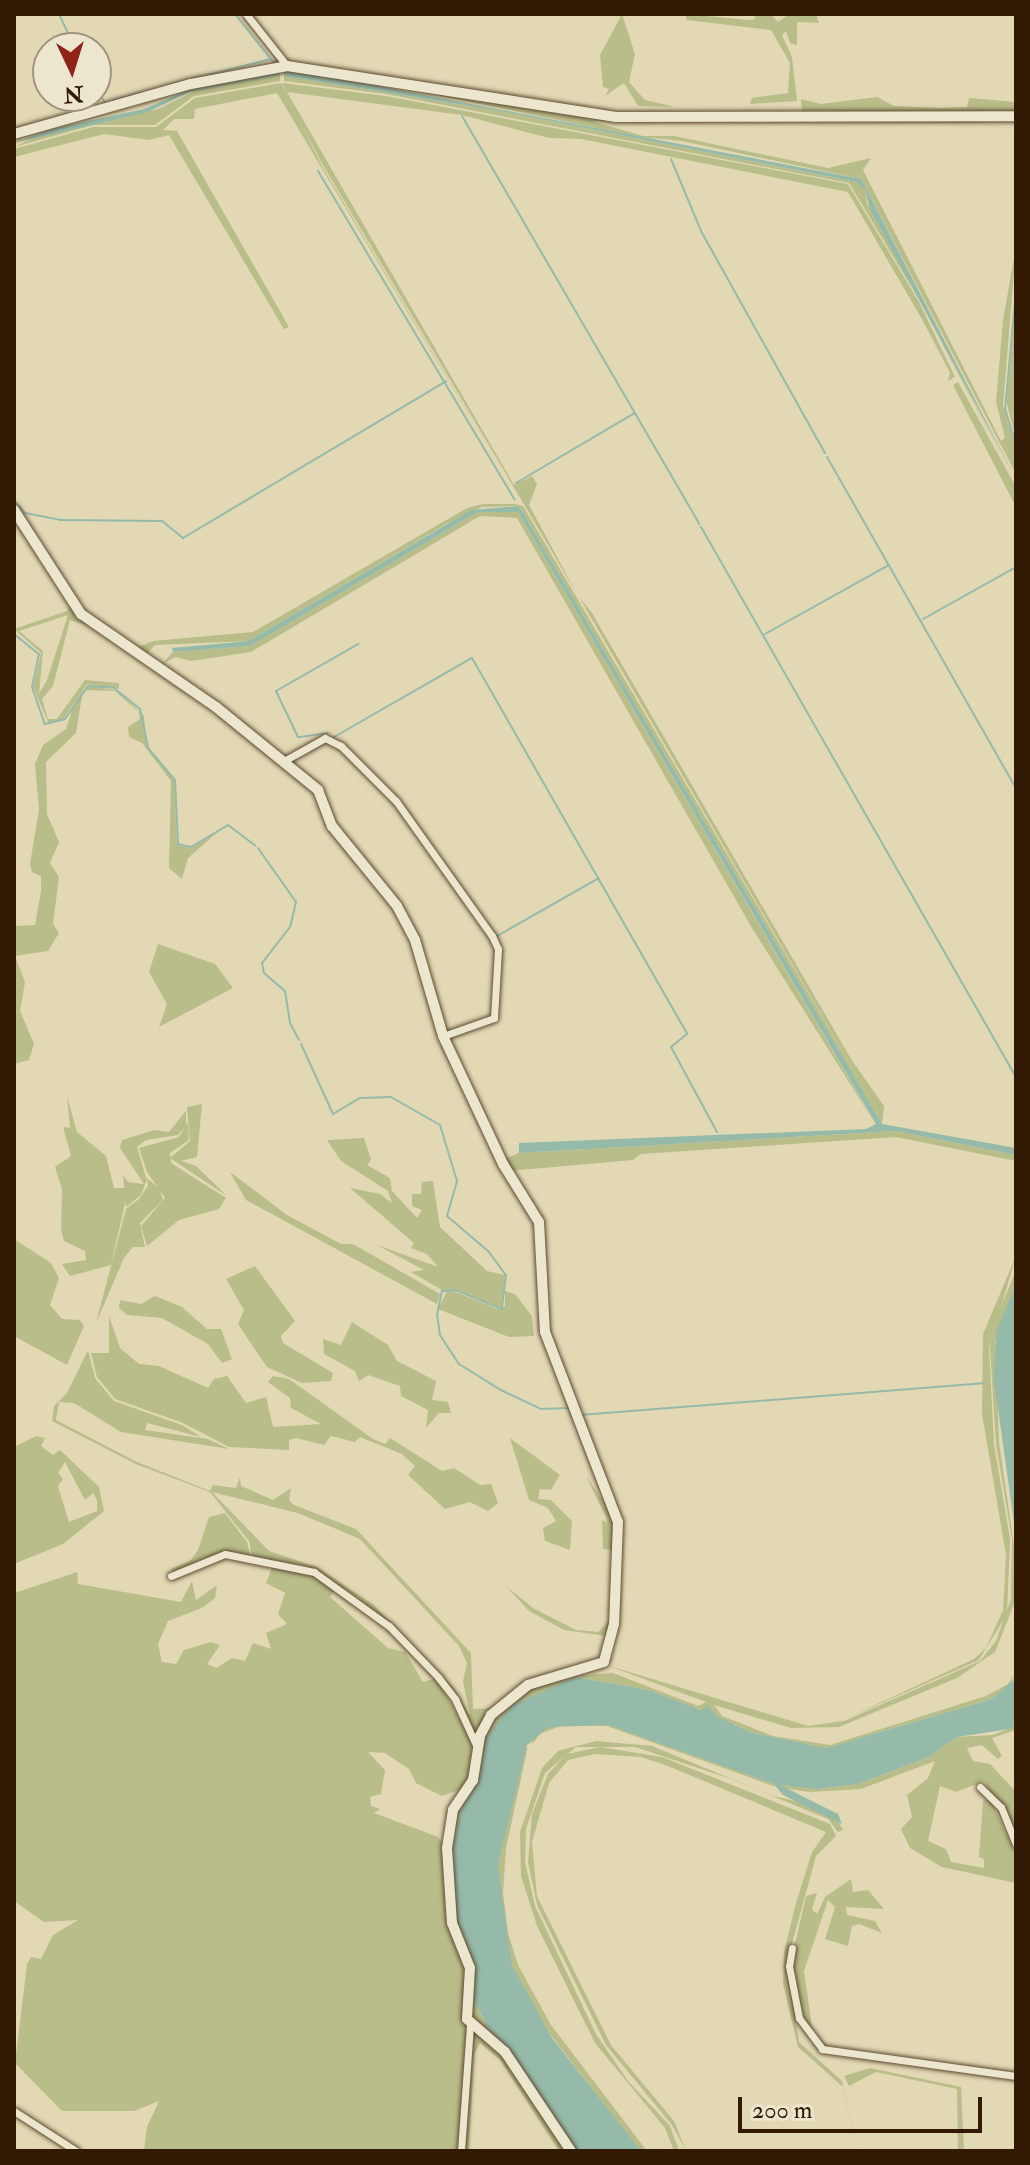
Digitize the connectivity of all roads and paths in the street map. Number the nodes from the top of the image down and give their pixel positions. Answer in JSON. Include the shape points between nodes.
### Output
{"nodes":[{"id":1,"x":246,"y":14,"type":"edge"},
{"id":2,"x":287,"y":66,"type":"junction"},
{"id":3,"x":1016,"y":116,"type":"edge"},
{"id":4,"x":14,"y":134,"type":"edge"},
{"id":5,"x":14,"y":510,"type":"edge"},
{"id":6,"x":282,"y":762,"type":"junction"},
{"id":7,"x":443,"y":1036,"type":"junction"},
{"id":8,"x":171,"y":1576,"type":"dead end"},
{"id":9,"x":478,"y":1749,"type":"junction"},
{"id":10,"x":980,"y":1787,"type":"dead end"},
{"id":11,"x":1016,"y":1844,"type":"edge"},
{"id":12,"x":792,"y":1948,"type":"dead end"},
{"id":13,"x":470,"y":2025,"type":"junction"},
{"id":14,"x":1016,"y":2076,"type":"edge"},
{"id":15,"x":14,"y":2111,"type":"edge"},
{"id":16,"x":76,"y":2151,"type":"edge"},
{"id":17,"x":461,"y":2151,"type":"edge"},
{"id":18,"x":571,"y":2151,"type":"edge"}],
"edges":[{"from":1,"to":2,"type":"street"},
{"from":2,"to":3,"type":"street","via":[[616,117]]},
{"from":2,"to":4,"type":"street","via":[[191,84]]},
{"from":5,"to":6,"type":"street","via":[[81,614],[140,651]]},
{"from":6,"to":7,"type":"street","via":[[318,790],[332,826],[397,906],[426,965]]},
{"from":6,"to":7,"type":"street","via":[[325,738],[341,746],[396,801],[492,936],[498,949],[494,1018]]},
{"from":7,"to":9,"type":"street","via":[[503,1164],[539,1222],[545,1332],[618,1522],[614,1624],[604,1662],[545,1677],[508,1698],[486,1722]]},
{"from":8,"to":9,"type":"street","via":[[225,1554],[314,1572],[389,1626],[438,1677],[455,1699]]},
{"from":9,"to":13,"type":"street","via":[[473,1780],[453,1810],[447,1848],[452,1923],[470,1968]]},
{"from":10,"to":11,"type":"street","via":[[1001,1807]]},
{"from":12,"to":14,"type":"street","via":[[789,1966],[799,2018],[822,2049]]},
{"from":13,"to":17,"type":"street"},
{"from":13,"to":18,"type":"street","via":[[505,2052]]},
{"from":15,"to":16,"type":"street"}]}
